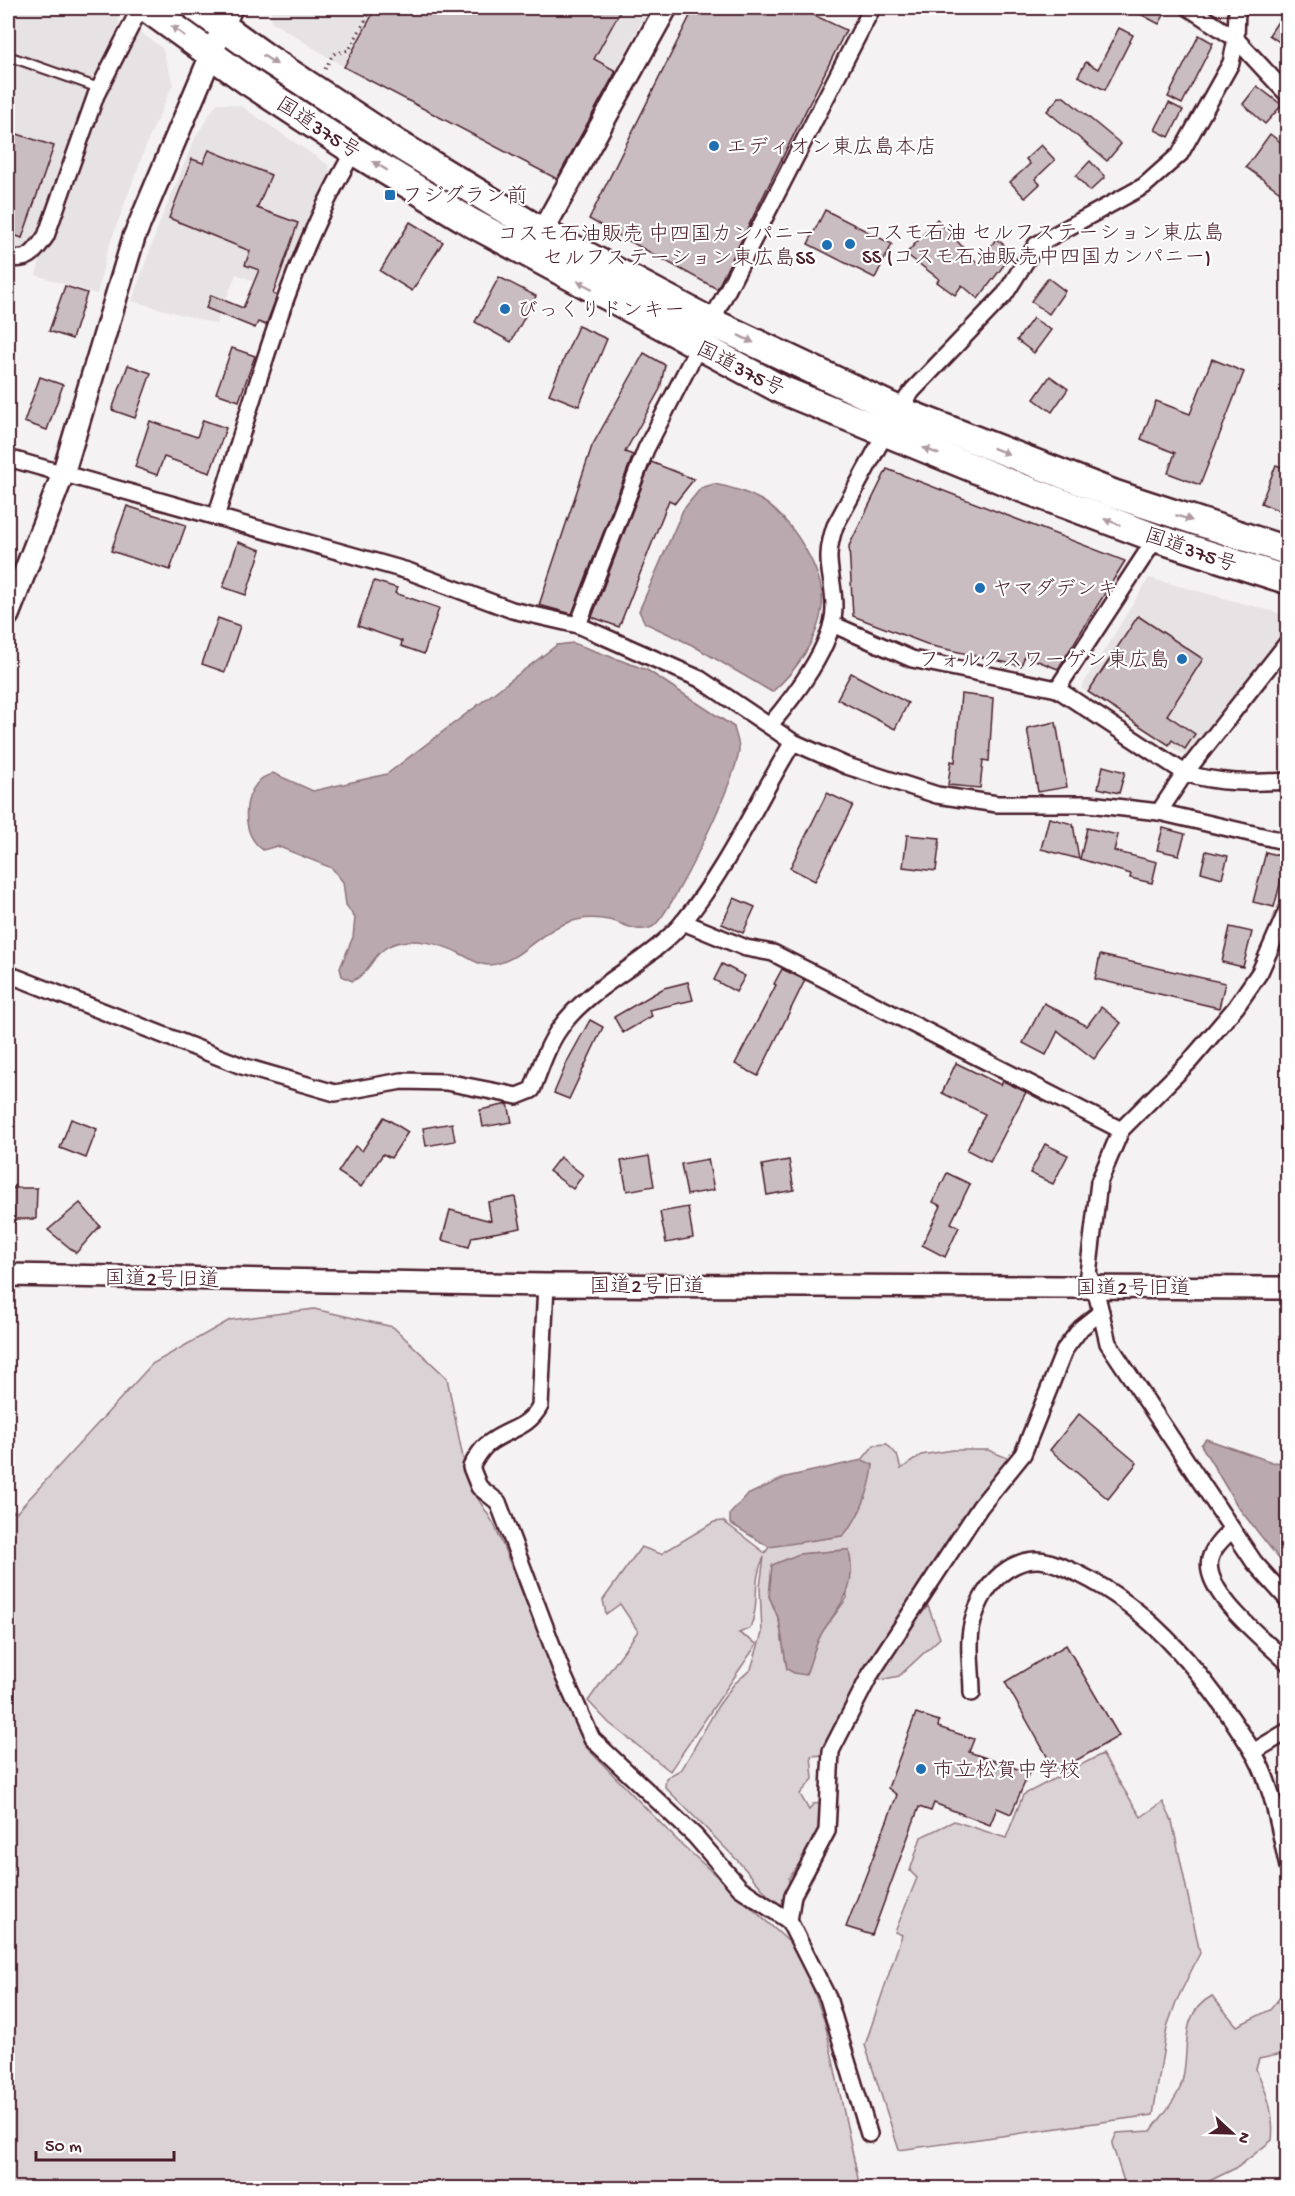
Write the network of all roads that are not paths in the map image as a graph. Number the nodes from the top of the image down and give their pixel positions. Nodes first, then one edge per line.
1 (140, 8) edge
2 (147, 8) edge
3 (197, 8) edge
4 (666, 8) edge
5 (872, 8) edge
6 (1189, 8) edge
7 (1237, 8) edge
8 (226, 17) edge
9 (1236, 39) junction
10 (210, 55) junction
11 (8, 56) edge
12 (99, 88) junction
13 (1287, 94) edge
14 (354, 151) junction
15 (542, 232) junction
16 (8, 258) edge
17 (711, 322) junction
18 (698, 346) junction
19 (892, 422) junction
20 (8, 458) edge
21 (63, 474) junction
22 (216, 517) junction
23 (1156, 538) junction
24 (1287, 551) edge
25 (1287, 580) edge
26 (8, 615) edge
27 (832, 624) junction
28 (578, 625) junction
29 (1287, 642) edge
30 (1057, 689) junction
31 (770, 725) junction
32 (793, 742) junction
33 (1185, 773) junction
34 (1287, 781) edge
35 (1159, 812) junction
36 (1287, 842) edge
37 (1287, 908) edge
38 (683, 922) junction
39 (8, 975) edge
40 (1121, 1130) junction
41 (8, 1275) edge
42 (546, 1285) junction
43 (1095, 1287) junction
44 (1287, 1288) edge
45 (1101, 1312) junction
46 (1232, 1530) junction
47 (1287, 1600) edge
48 (1287, 1663) edge
49 (972, 1693) dead end
50 (1287, 1731) edge
51 (1253, 1752) junction
52 (1287, 1867) edge
53 (789, 1921) junction
54 (869, 2134) dead end

1 - 12 street
10 -> 2 highway, 国道375号
3 - 8 highway, 国道375号
4 - 15 street
5 - 17 street
6 - 9 street
7 - 9 street
8 - 10 street
8 -> 15 highway, 国道375号
9 - 13 street
9 - 19 street
10 - 14 highway, 国道375号
10 - 21 street
11 - 12 lane
12 - 16 street
18 -> 14 highway, 国道375号
14 - 22 street
15 - 17 highway, 国道375号
17 - 18 street
17 -> 19 highway, 国道375号
18 - 19 highway, 国道375号
18 - 28 street
23 -> 19 highway, 国道375号
19 -> 24 highway, 国道375号
19 - 27 street
20 - 21 street
21 - 22 street
21 - 26 street
22 - 28 street
23 - 25 highway, 国道375号
23 - 30 street
27 - 30 street
27 - 31 street
28 - 31 street
29 - 33 street
30 - 33 street
31 - 32 street
32 - 35 street
32 - 38 street
33 - 34 street
33 - 35 street
35 - 36 street
37 - 40 street
38 - 39 street
38 - 40 street
40 - 43 street
41 - 42 street, 国道2号旧道
42 - 43 street, 国道2号旧道
42 - 53 street
43 - 44 street, 国道2号旧道
43 - 45 street
45 - 46 street
45 - 53 street
46 - 47 street
46 - 48 street
49 - 51 street
50 - 51 street
51 - 52 street
53 - 54 street

